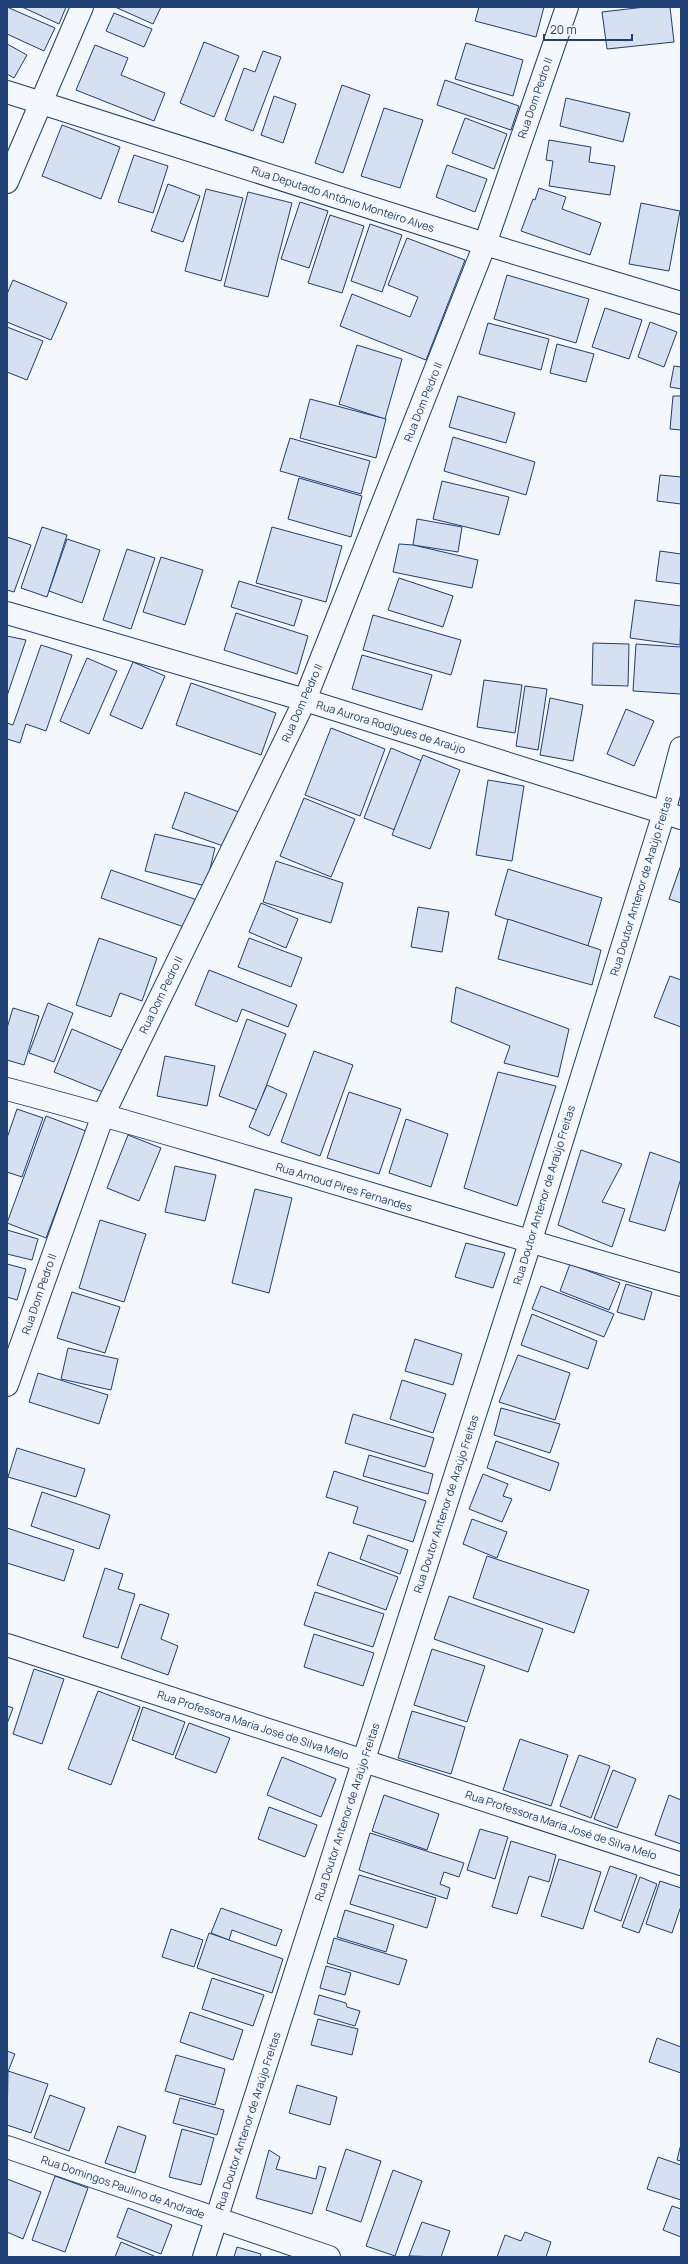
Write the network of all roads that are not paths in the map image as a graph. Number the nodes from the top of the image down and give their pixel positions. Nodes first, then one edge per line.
1 (82, 7) edge
2 (567, 7) edge
3 (7, 92) edge
4 (41, 102) junction
5 (7, 182) edge
6 (485, 244) junction
7 (681, 303) edge
8 (7, 613) edge
9 (305, 700) junction
10 (681, 748) edge
11 (673, 816) edge
12 (7, 1089) edge
13 (103, 1115) junction
14 (530, 1243) junction
15 (681, 1285) edge
16 (7, 1385) edge
17 (7, 1645) edge
18 (363, 1760) junction
19 (681, 1864) edge
20 (7, 2147) edge
21 (216, 2219) junction
22 (204, 2257) edge
23 (329, 2257) edge

1 - 4 street
2 - 6 street, Rua Dom Pedro II
3 - 4 street, Rua Deputado Antônio Monteiro Alves
4 - 5 street
4 - 6 street, Rua Deputado Antônio Monteiro Alves
6 - 7 street, Rua Deputado Antônio Monteiro Alves
6 - 9 street, Rua Dom Pedro II
8 - 9 street, Rua Aurora Rodigues de Araújo
9 - 11 street, Rua Aurora Rodigues de Araújo
9 - 13 street, Rua Dom Pedro II
10 - 11 street, Rua Doutor Antenor de Araújo Freitas
11 - 14 street, Rua Doutor Antenor de Araújo Freitas
12 - 13 street, Rua Arnoud Pires Fernandes
13 - 14 street, Rua Arnoud Pires Fernandes
13 - 16 street, Rua Dom Pedro II
14 - 15 street, Rua Arnoud Pires Fernandes
14 - 18 street, Rua Doutor Antenor de Araújo Freitas
17 - 18 street, Rua Professora Maria José de Silva Melo
18 - 19 street, Rua Professora Maria José de Silva Melo
18 - 21 street, Rua Doutor Antenor de Araújo Freitas
20 - 21 street, Rua Domingos Paulino de Andrade
21 - 22 street, Rua Doutor Antenor de Araújo Freitas
21 - 23 street, Rua Domingos Paulino de Andrade

